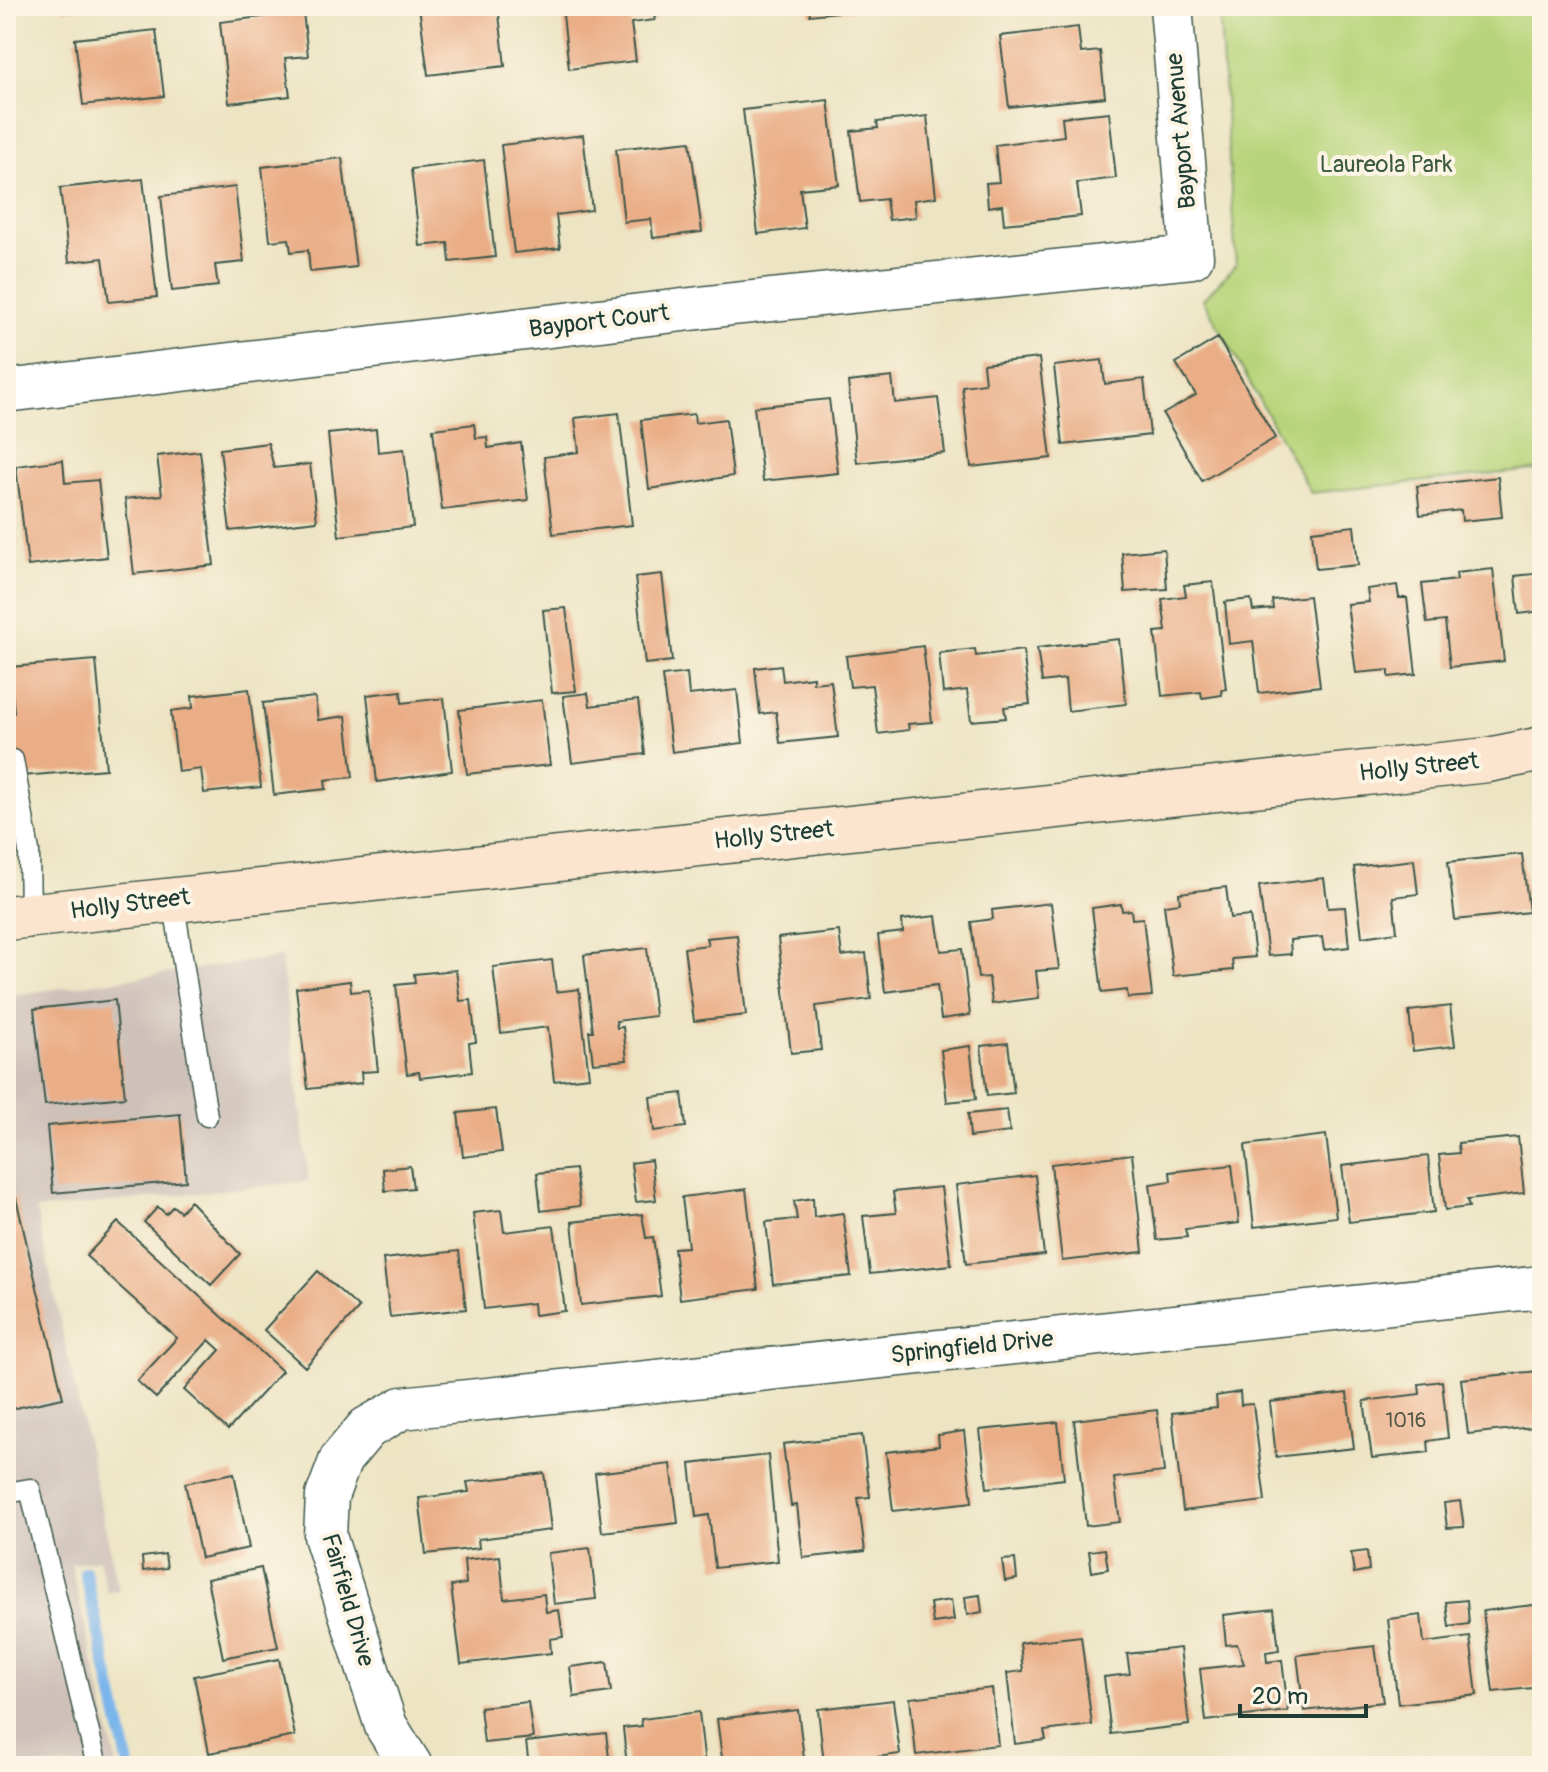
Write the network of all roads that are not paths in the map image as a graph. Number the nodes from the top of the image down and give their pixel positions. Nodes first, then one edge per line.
1 (1171, 6) edge
2 (1192, 257) joint
3 (6, 391) edge
4 (1542, 749) edge
5 (13, 760) dead end
6 (173, 898) junction
7 (18, 916) edge
8 (207, 1116) dead end
9 (1542, 1287) edge
10 (402, 1408) joint
11 (6, 1493) edge
12 (97, 1766) edge
13 (411, 1766) edge

1 - 2 street, Bayport Avenue
2 - 3 street, Bayport Court
4 - 6 main road, Holly Street
5 - 7 lane
6 - 7 main road, Holly Street
6 - 8 lane
9 - 10 street, Springfield Drive
10 - 13 street, Fairfield Drive
11 - 12 lane

